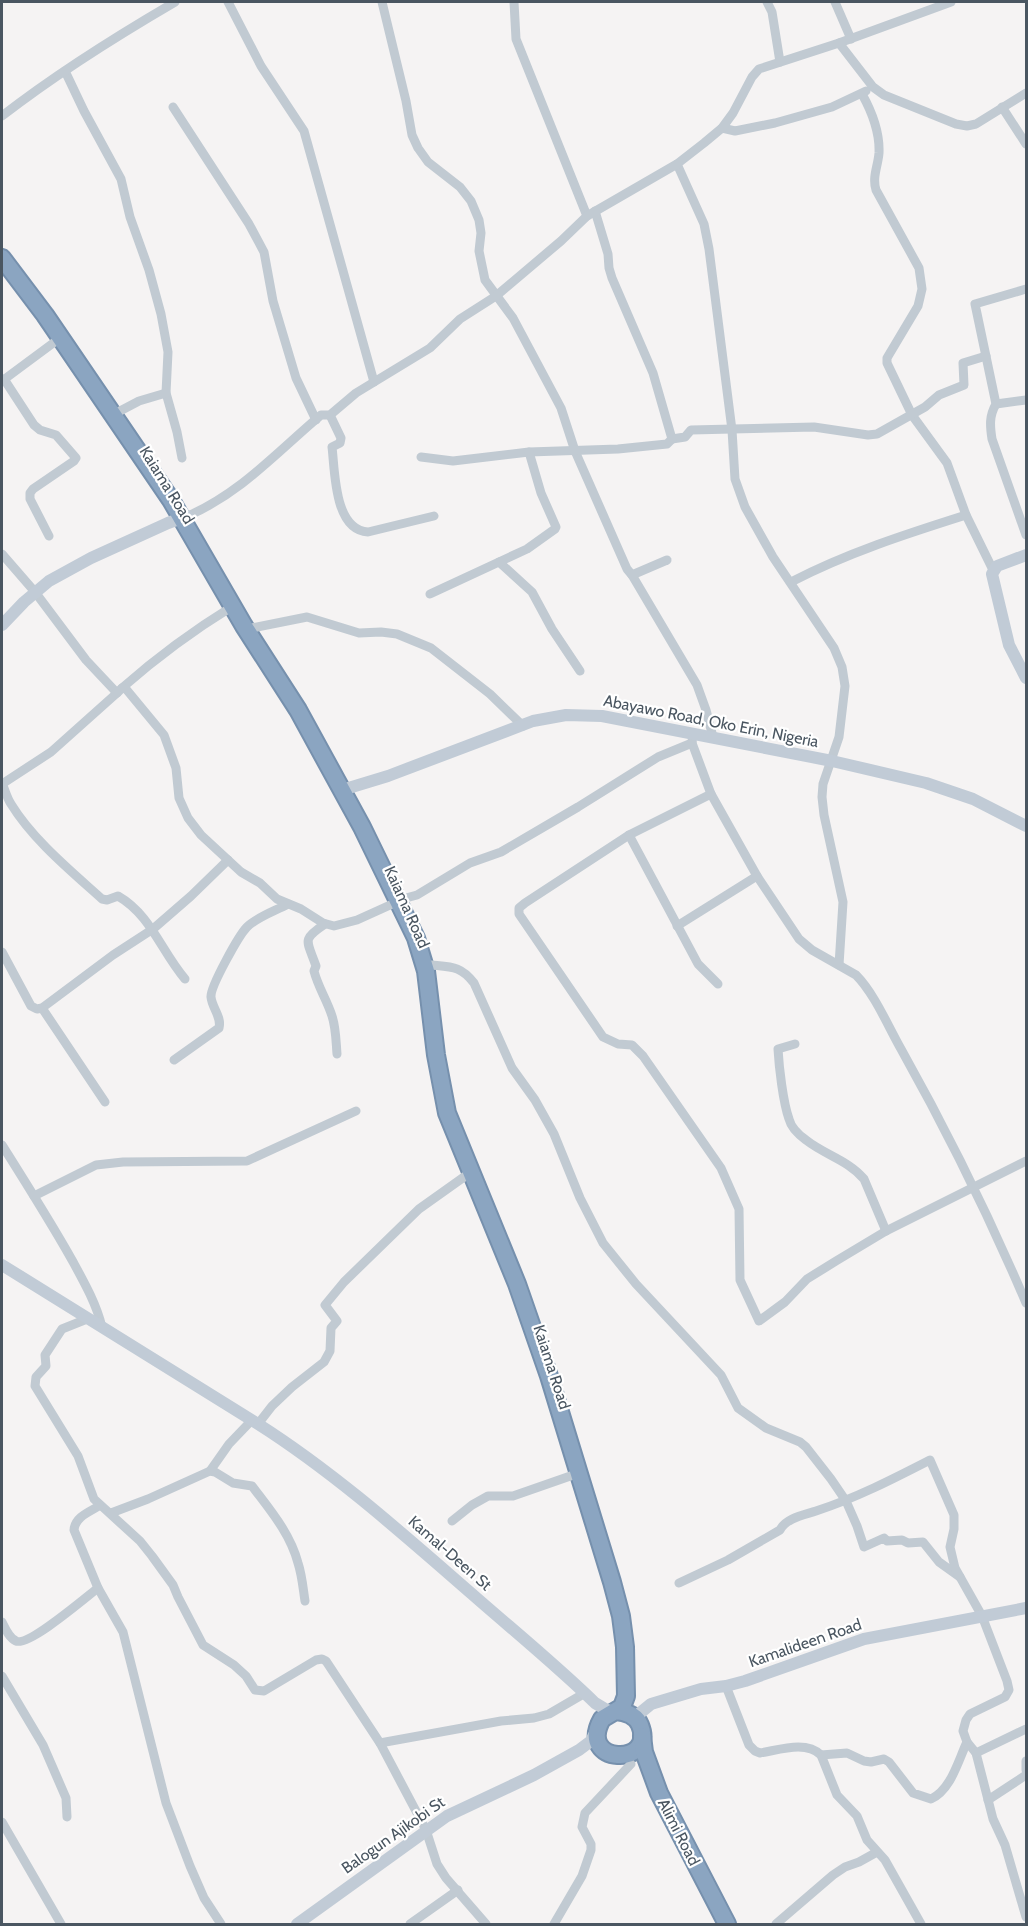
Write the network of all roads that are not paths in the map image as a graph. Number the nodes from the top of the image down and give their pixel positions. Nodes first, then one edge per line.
1 (175, 2) edge
2 (228, 2) edge
3 (382, 2) edge
4 (514, 2) edge
5 (767, 2) edge
6 (835, 2) edge
7 (951, 2) edge
8 (932, 5) edge
9 (851, 39) junction
10 (839, 43) junction
11 (780, 62) junction
12 (66, 71) junction
13 (873, 87) junction
14 (1026, 93) edge
15 (862, 94) junction
16 (173, 107) dead end
17 (1002, 107) junction
18 (2, 116) edge
19 (722, 128) junction
20 (1026, 144) edge
21 (677, 164) junction
22 (591, 214) junction
23 (2, 247) edge
24 (2, 258) edge
25 (1026, 289) edge
26 (496, 296) junction
27 (60, 338) junction
28 (986, 356) junction
29 (3, 380) edge
30 (374, 382) junction
31 (166, 393) junction
32 (1026, 400) edge
33 (996, 404) junction
34 (120, 411) junction
35 (330, 415) junction
36 (912, 415) junction
37 (316, 420) junction
38 (732, 430) junction
39 (672, 439) junction
40 (575, 451) junction
41 (530, 452) junction
42 (421, 456) dead end
43 (182, 458) dead end
44 (966, 515) junction
45 (434, 516) dead end
46 (185, 518) junction
47 (1026, 535) edge
48 (49, 536) dead end
49 (2, 554) edge
50 (1026, 555) edge
51 (667, 560) dead end
52 (499, 562) junction
53 (993, 570) junction
54 (632, 575) junction
55 (791, 582) junction
56 (35, 592) junction
57 (430, 594) dead end
58 (233, 606) junction
59 (2, 625) edge
60 (252, 627) junction
61 (580, 671) dead end
62 (1026, 678) edge
63 (119, 690) junction
64 (523, 726) junction
65 (713, 737) junction
66 (692, 738) junction
67 (832, 761) junction
68 (2, 783) edge
69 (348, 794) junction
70 (711, 794) junction
71 (1026, 826) edge
72 (629, 835) junction
73 (228, 860) junction
74 (757, 876) junction
75 (402, 900) junction
76 (288, 904) junction
77 (325, 924) junction
78 (677, 926) junction
79 (153, 929) junction
80 (2, 952) edge
81 (431, 965) junction
82 (838, 965) junction
83 (185, 979) dead end
84 (718, 984) dead end
85 (42, 1008) junction
86 (795, 1044) dead end
87 (337, 1054) dead end
88 (174, 1060) dead end
89 (105, 1102) dead end
90 (356, 1112) dead end
91 (2, 1145) edge
92 (1026, 1161) edge
93 (471, 1172) junction
94 (974, 1189) junction
95 (34, 1196) junction
96 (886, 1231) junction
97 (2, 1265) edge
98 (1026, 1303) edge
99 (87, 1319) junction
100 (102, 1328) junction
101 (255, 1422) junction
102 (210, 1471) junction
103 (579, 1473) junction
104 (846, 1501) junction
105 (99, 1506) junction
106 (111, 1513) junction
107 (452, 1521) dead end
108 (960, 1577) junction
109 (679, 1583) dead end
110 (98, 1588) junction
111 (304, 1601) dead end
112 (1026, 1608) edge
113 (982, 1616) junction
114 (2, 1622) edge
115 (10, 1637) junction
116 (2, 1644) edge
117 (2, 1676) edge
118 (726, 1686) junction
119 (585, 1693) junction
120 (607, 1719) junction
121 (638, 1725) junction
122 (1026, 1729) edge
123 (967, 1742) junction
124 (380, 1743) junction
125 (579, 1750) junction
126 (609, 1753) junction
127 (976, 1753) junction
128 (821, 1755) junction
129 (1026, 1761) edge
130 (631, 1764) junction
131 (1026, 1770) edge
132 (1026, 1775) edge
133 (988, 1800) junction
134 (67, 1817) dead end
135 (2, 1822) edge
136 (426, 1830) junction
137 (877, 1852) junction
138 (458, 1890) junction
139 (1026, 1917) edge
140 (216, 1923) edge
141 (61, 1924) edge
142 (297, 1924) edge
143 (410, 1924) edge
144 (486, 1924) edge
145 (554, 1924) edge
146 (720, 1924) edge
147 (727, 1924) edge
148 (776, 1924) edge
149 (921, 1924) edge

1 - 12 street
2 - 30 street
3 - 26 street
4 - 22 street
5 - 11 street
6 - 9 street
7 - 8 street
8 - 9 street
9 - 10 street
10 - 11 street
10 - 13 street
11 - 19 street
12 - 18 street
12 - 31 street
13 - 15 street
13 - 17 street
14 - 17 street
15 - 19 street
15 - 36 street
16 - 37 street
17 - 20 street
19 - 21 street
21 - 22 street
21 - 38 street
22 - 26 street
22 - 39 street
23 - 34 highway, Kaiama Road
24 - 27 highway, Kaiama Road
25 - 28 street
26 - 30 street
26 - 40 street
27 - 29 street
27 - 46 highway, Kaiama Road
28 - 33 street
28 - 36 street
29 - 48 street
30 - 35 street
31 - 34 street
31 - 43 street
32 - 33 street
33 - 47 street
34 - 46 highway, Kaiama Road
35 - 37 street
35 - 45 street
36 - 38 street
36 - 44 street
37 - 46 street
38 - 39 street
38 - 55 street
39 - 40 street
40 - 41 street
40 - 54 street
41 - 42 street
41 - 52 street
44 - 53 street
44 - 55 street
46 - 56 street
46 - 58 highway, Kaiama Road
46 - 60 highway, Kaiama Road
49 - 56 street
50 - 53 street
51 - 54 street
52 - 57 street
52 - 61 street
53 - 62 street
54 - 65 street
55 - 67 street
56 - 59 street
56 - 63 street
58 - 63 street
58 - 69 highway, Kaiama Road
60 - 64 street
60 - 69 highway, Kaiama Road
63 - 68 street
63 - 73 street
64 - 66 street, Abayawo Road, Oko Erin, Nigeria
64 - 69 street, Abayawo Road, Oko Erin, Nigeria
65 - 66 street, Abayawo Road, Oko Erin, Nigeria
65 - 67 street, Abayawo Road, Oko Erin, Nigeria
66 - 70 street
66 - 75 street
67 - 71 street, Abayawo Road, Oko Erin, Nigeria
67 - 82 street
68 - 79 street
69 - 75 highway, Kaiama Road
70 - 72 street
70 - 74 street
72 - 78 street
72 - 96 street
73 - 76 street
73 - 79 street
74 - 78 street
74 - 82 street
75 - 77 street
75 - 81 highway, Kaiama Road
75 - 93 highway, Kaiama Road
76 - 77 street
76 - 88 street
77 - 87 street
78 - 84 street
79 - 83 street
79 - 85 street
80 - 85 street
81 - 104 street
81 - 121 highway, Kaiama Road
82 - 94 street
85 - 89 street
86 - 96 street
90 - 95 street
91 - 95 street
92 - 94 street
93 - 101 street
93 - 103 highway, Kaiama Road
94 - 96 street
94 - 98 street
95 - 100 street
97 - 99 street, Kamal-Deen St
99 - 100 street, Kamal-Deen St
99 - 105 street
100 - 101 street, Kamal-Deen St
101 - 102 street
101 - 119 street, Kamal-Deen St
102 - 106 street
102 - 111 street
103 - 107 street
103 - 120 highway, Kaiama Road
104 - 108 street
104 - 108 street
104 - 109 street
105 - 106 street
105 - 110 street
106 - 124 street
108 - 113 street
110 - 115 street
110 - 140 street
112 - 113 street, Kamalideen Road
113 - 118 street, Kamalideen Road
113 - 123 street
114 - 115 street
115 - 116 street
117 - 134 street
118 - 121 street, Kamalideen Road
118 - 128 street
119 - 120 street, Kamal-Deen St
119 - 124 street
120 - 121 highway
120 - 125 street
120 - 126 highway
121 - 126 highway
121 - 147 highway, Alimi Road
122 - 127 street
123 - 127 street
123 - 128 street
124 - 136 street
125 - 126 street
125 - 136 street, Balogun Ajikobi St
126 - 130 highway
127 - 133 street
128 - 137 street
129 - 131 street
130 - 145 street
130 - 146 highway
132 - 133 street
133 - 139 street
135 - 141 street
136 - 138 street
136 - 142 street, Balogun Ajikobi St
137 - 148 street
137 - 149 street
138 - 143 street
138 - 144 street

